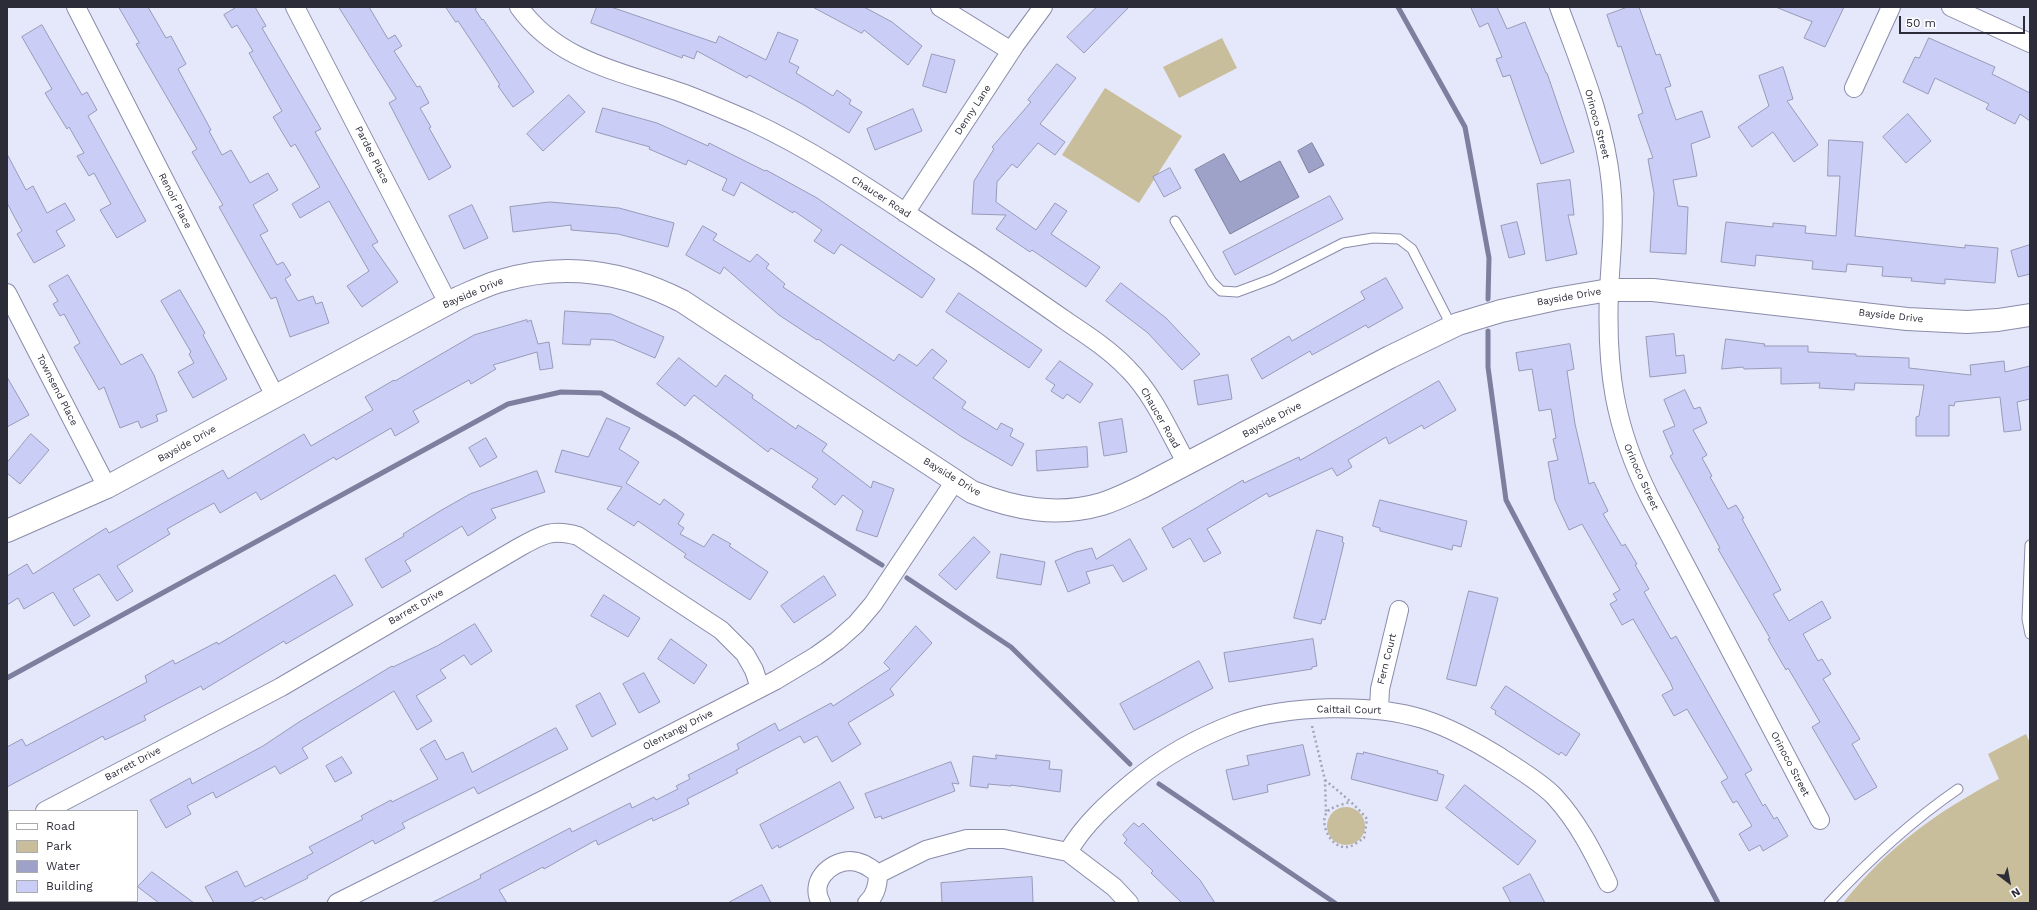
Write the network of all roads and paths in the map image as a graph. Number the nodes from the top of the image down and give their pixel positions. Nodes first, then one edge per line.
1 (76, 7) edge
2 (296, 7) edge
3 (519, 7) edge
4 (940, 7) edge
5 (1043, 7) edge
6 (1559, 7) edge
7 (1891, 7) edge
8 (1950, 7) edge
9 (2030, 43) edge
10 (1011, 51) junction
11 (1854, 88) dead end
12 (905, 213) junction
13 (1175, 221) dead end
14 (1609, 290) junction
15 (7, 293) edge
16 (448, 303) junction
17 (2030, 315) edge
18 (1452, 328) junction
19 (275, 396) junction
20 (1187, 464) junction
21 (955, 481) junction
22 (107, 487) junction
23 (7, 530) edge
24 (2030, 545) edge
25 (1399, 610) dead end
26 (2029, 621) edge
27 (2030, 634) edge
28 (760, 688) junction
29 (1379, 709) junction
30 (1308, 710) junction
31 (1325, 780) junction
32 (1958, 789) dead end
33 (1350, 802) junction
34 (52, 809) edge
35 (1326, 815) junction
36 (1820, 820) dead end
37 (1068, 852) junction
38 (878, 874) junction
39 (1608, 883) dead end
40 (337, 903) edge
41 (821, 903) edge
42 (867, 903) edge
43 (1129, 903) edge
44 (1829, 903) edge

1 - 19 street, Renoir Place
2 - 16 street, Pardee Place
3 - 12 street, Chaucer Road
4 - 10 street
5 - 10 street, Denny Lane
6 - 14 street, Orinoco Street
7 - 11 street
8 - 9 street
10 - 12 street, Denny Lane
12 - 20 street, Chaucer Road
13 - 18 lane
14 - 17 street, Bayside Drive
14 - 18 street, Bayside Drive
14 - 36 street, Orinoco Street
15 - 22 street, Townsend Place
16 - 19 street, Bayside Drive
16 - 21 street, Bayside Drive
18 - 20 street, Bayside Drive
19 - 22 street, Bayside Drive
20 - 21 street, Bayside Drive
21 - 28 street, Olentangy Drive
22 - 23 street, Bayside Drive
24 - 26 lane
25 - 29 street, Fern Court
26 - 27 lane
28 - 34 street, Barrett Drive
28 - 40 street, Olentangy Drive
29 - 30 street, Caittail Court
29 - 39 street, Caittail Court
30 - 31 path
30 - 37 street, Caittail Court
31 - 33 path
31 - 35 path
32 - 44 lane
33 - 35 path
33 - 35 path
37 - 38 street
37 - 43 street
38 - 41 street
38 - 42 street

